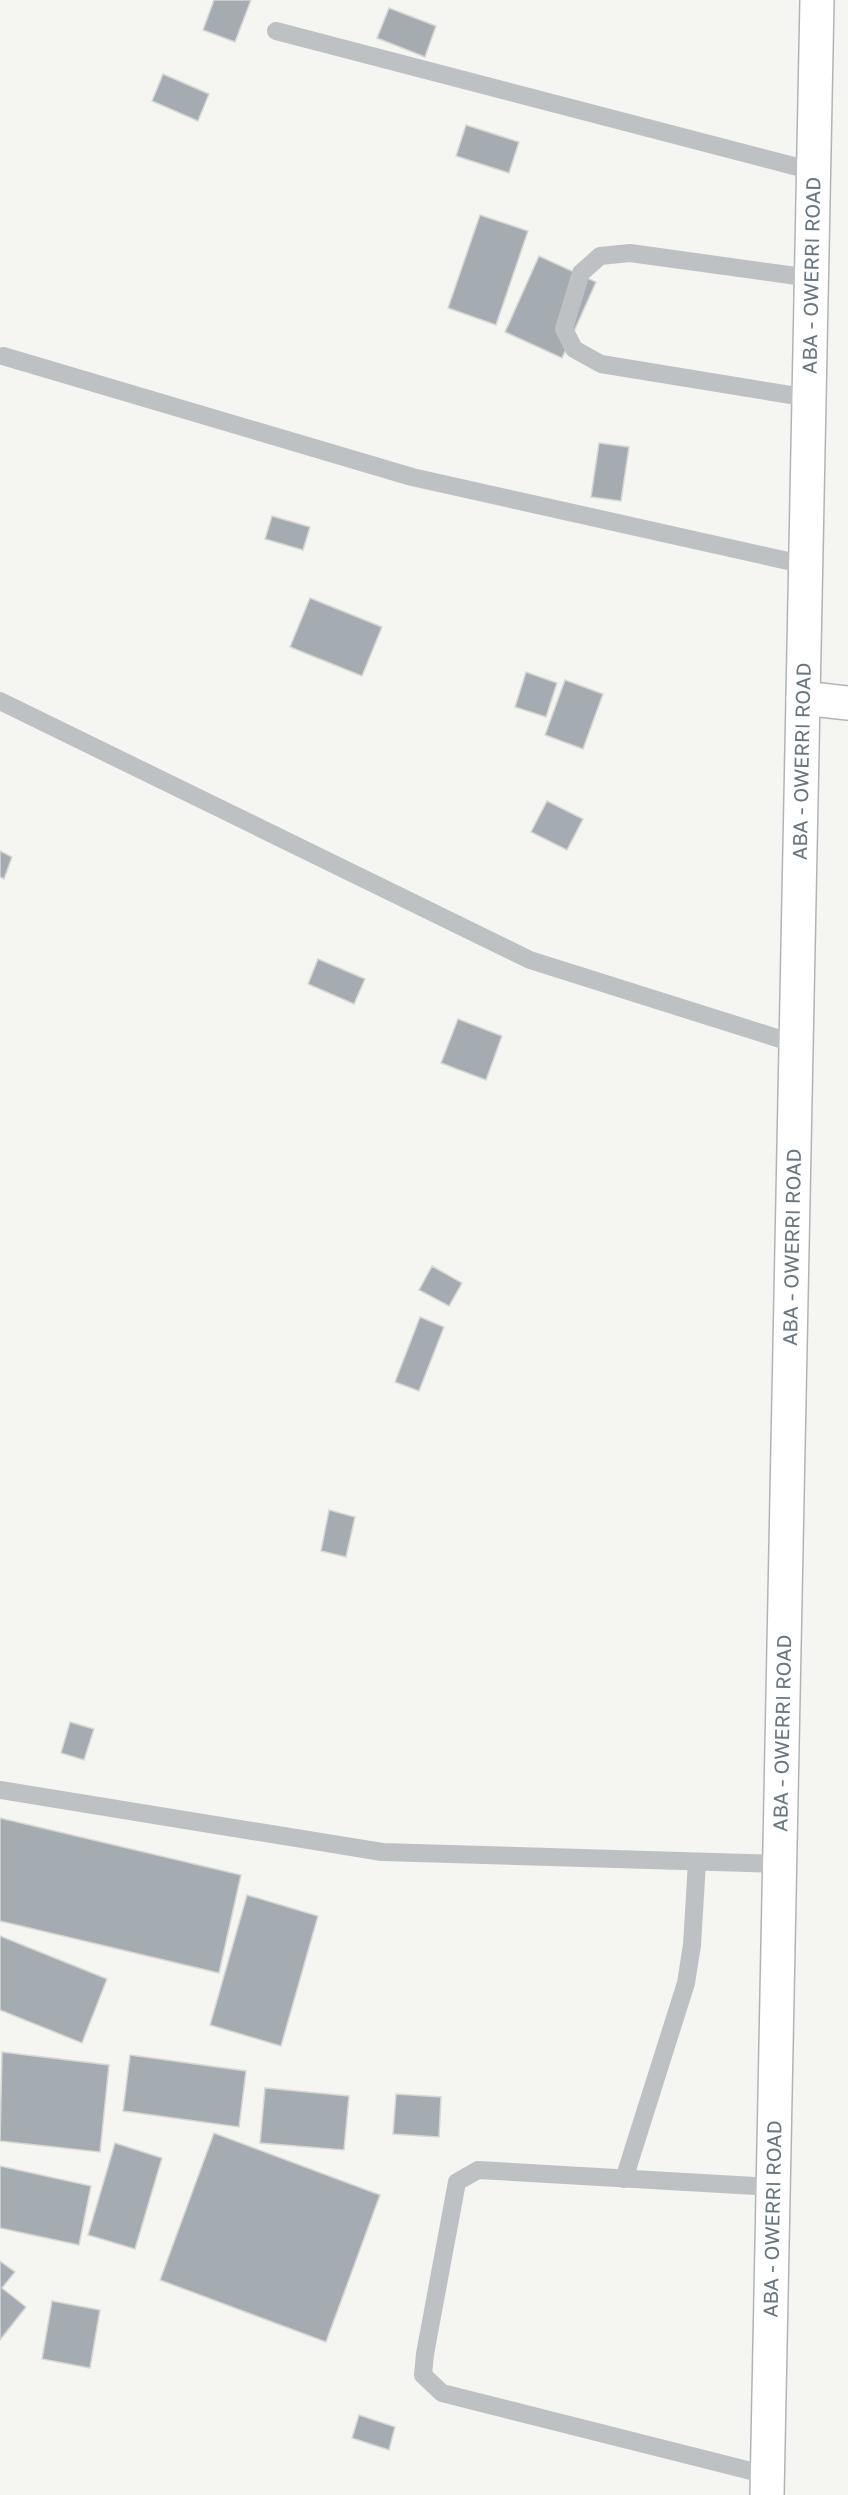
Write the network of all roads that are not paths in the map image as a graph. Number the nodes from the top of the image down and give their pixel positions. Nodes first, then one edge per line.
1 (817, 0) edge
2 (276, 31) dead end
3 (813, 171) junction
4 (811, 278) junction
5 (3, 356) dead end
6 (809, 398) junction
7 (806, 565) junction
8 (804, 699) junction
9 (0, 701) edge
10 (848, 703) edge
11 (796, 1044) junction
12 (0, 1790) edge
13 (698, 1862) junction
14 (780, 1864) junction
15 (624, 2179) junction
16 (772, 2187) junction
17 (767, 2485) edge

1 - 3 highway, ABA - OWERRI ROAD
2 - 3 lane
3 - 4 highway, ABA - OWERRI ROAD
4 - 6 highway, ABA - OWERRI ROAD
4 - 6 lane
5 - 7 lane
6 - 7 highway, ABA - OWERRI ROAD
7 - 8 highway, ABA - OWERRI ROAD
8 - 10 highway
8 - 11 highway, ABA - OWERRI ROAD
9 - 11 lane
11 - 14 highway, ABA - OWERRI ROAD
12 - 13 lane
13 - 14 lane
13 - 15 lane
14 - 16 highway, ABA - OWERRI ROAD
15 - 16 lane
15 - 17 lane
16 - 17 highway, ABA - OWERRI ROAD

